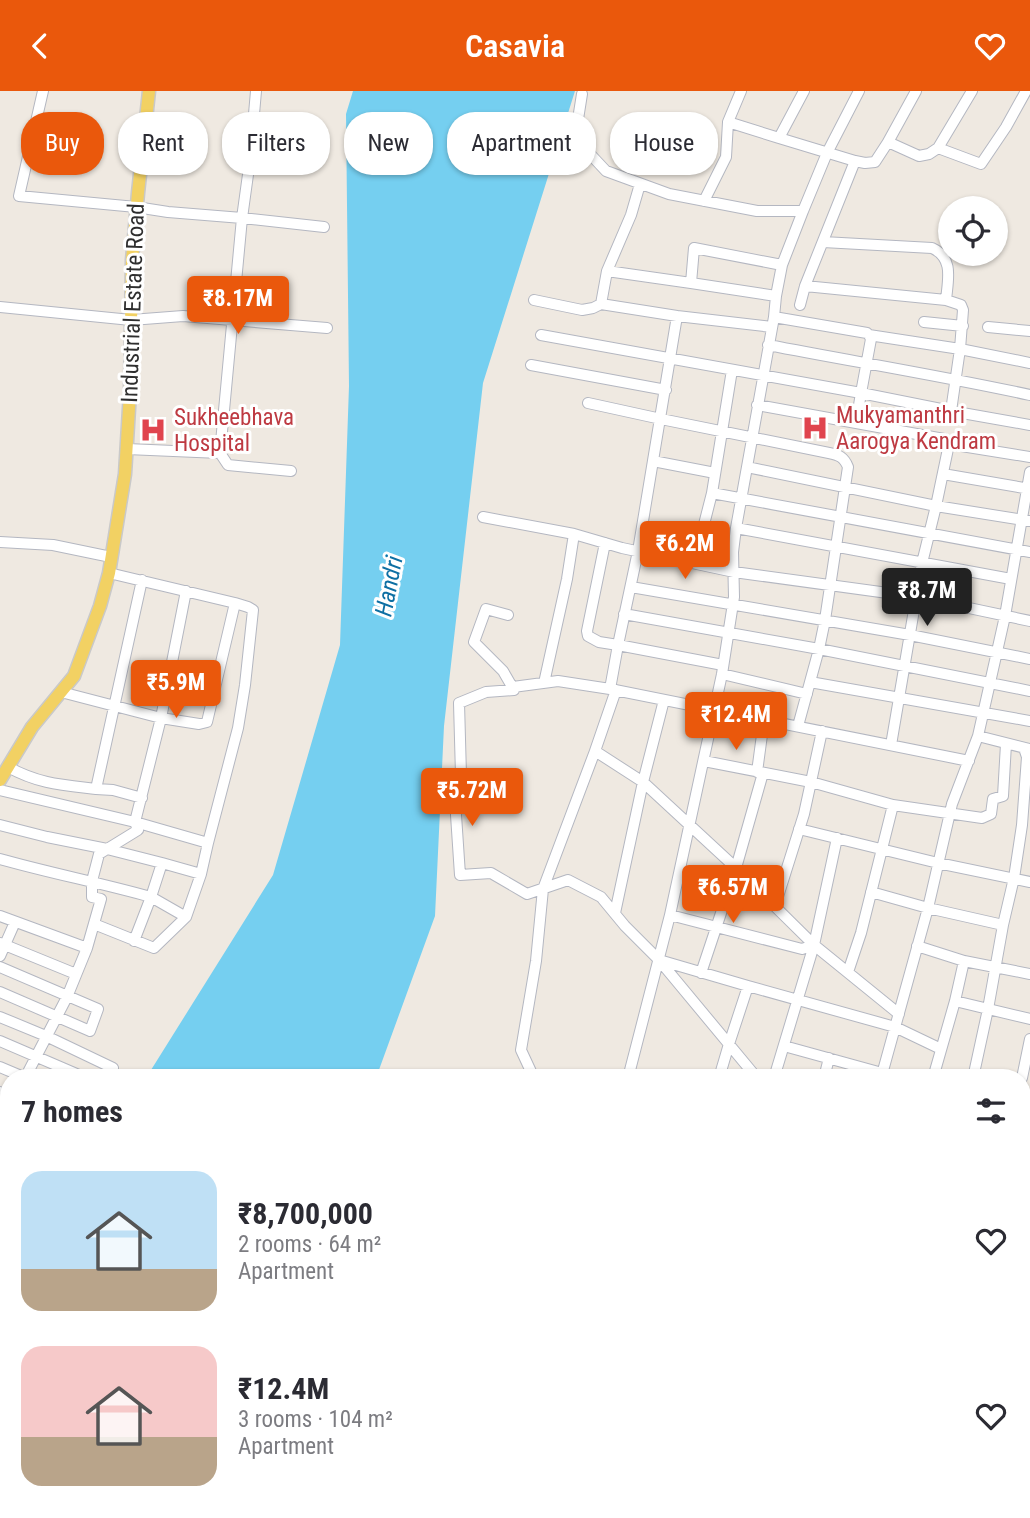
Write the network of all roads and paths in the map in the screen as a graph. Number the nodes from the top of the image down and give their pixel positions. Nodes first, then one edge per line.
1 (43, 91) edge
2 (149, 91) edge
3 (256, 91) edge
4 (741, 91) edge
5 (804, 91) edge
6 (859, 91) edge
7 (916, 91) edge
8 (972, 91) edge
9 (1026, 91) edge
10 (582, 94) dead end
11 (728, 122) junction
12 (779, 138) junction
13 (888, 142) junction
14 (938, 148) junction
15 (827, 153) junction
16 (855, 160) junction
17 (640, 184) junction
18 (705, 201) junction
19 (136, 207) junction
20 (803, 211) junction
21 (242, 218) junction
22 (324, 227) dead end
23 (823, 242) junction
24 (782, 265) junction
25 (607, 271) junction
26 (691, 283) junction
27 (806, 286) junction
28 (776, 296) junction
29 (534, 300) dead end
30 (946, 300) junction
31 (601, 304) junction
32 (800, 305) dead end
33 (0, 307) edge
34 (677, 316) junction
35 (131, 320) junction
36 (233, 320) junction
37 (773, 322) junction
38 (924, 322) dead end
39 (963, 326) junction
40 (988, 327) dead end
41 (327, 328) dead end
42 (1030, 331) edge
43 (541, 335) dead end
44 (869, 335) junction
45 (768, 345) junction
46 (960, 349) junction
47 (670, 359) junction
48 (1030, 363) edge
49 (867, 364) junction
50 (531, 365) dead end
51 (732, 370) junction
52 (763, 376) junction
53 (957, 379) junction
54 (666, 390) junction
55 (862, 393) junction
56 (1030, 395) edge
57 (588, 403) dead end
58 (757, 405) junction
59 (951, 411) junction
60 (661, 419) junction
61 (856, 423) junction
62 (1030, 425) edge
63 (722, 431) junction
64 (752, 437) junction
65 (949, 444) junction
66 (127, 449) junction
67 (220, 453) junction
68 (1030, 457) edge
69 (653, 461) junction
70 (747, 467) junction
71 (291, 471) dead end
72 (1030, 472) edge
73 (715, 473) junction
74 (943, 474) junction
75 (845, 488) junction
76 (1029, 489) edge
77 (712, 493) junction
78 (742, 499) junction
79 (936, 506) junction
80 (483, 517) dead end
81 (841, 517) junction
82 (1026, 520) edge
83 (736, 528) junction
84 (929, 533) junction
85 (574, 534) junction
86 (0, 542) edge
87 (605, 543) junction
88 (699, 544) dead end
89 (835, 547) junction
90 (1016, 549) junction
91 (638, 551) junction
92 (1030, 552) edge
93 (111, 557) junction
94 (922, 563) junction
95 (734, 572) junction
96 (109, 573) junction
97 (1011, 579) junction
98 (142, 580) junction
99 (829, 585) junction
100 (631, 587) junction
101 (186, 591) junction
102 (917, 597) junction
103 (235, 603) junction
104 (733, 605) junction
105 (624, 614) junction
106 (508, 615) dead end
107 (1005, 615) junction
108 (825, 620) junction
109 (1030, 621) edge
110 (729, 633) junction
111 (910, 635) junction
112 (618, 645) junction
113 (819, 649) junction
114 (997, 652) junction
115 (1030, 659) edge
116 (905, 666) junction
117 (723, 669) junction
118 (810, 682) junction
119 (544, 683) junction
120 (990, 683) junction
121 (513, 687) junction
122 (613, 690) junction
123 (1030, 691) edge
124 (61, 692) junction
125 (807, 694) junction
126 (899, 699) junction
127 (664, 700) junction
128 (115, 707) junction
129 (714, 711) junction
130 (984, 713) junction
131 (161, 718) junction
132 (764, 720) junction
133 (1030, 721) edge
134 (798, 726) junction
135 (822, 731) junction
136 (978, 736) junction
137 (1006, 744) junction
138 (891, 745) junction
139 (1027, 749) edge
140 (595, 751) junction
141 (704, 761) junction
142 (969, 761) junction
143 (8, 767) junction
144 (760, 773) junction
145 (0, 780) edge
146 (643, 782) junction
147 (811, 782) junction
148 (96, 789) junction
149 (0, 790) edge
150 (142, 798) junction
151 (893, 805) junction
152 (950, 813) junction
153 (135, 822) junction
154 (0, 825) edge
155 (688, 826) junction
156 (799, 829) junction
157 (837, 838) junction
158 (208, 843) junction
159 (107, 849) junction
160 (881, 849) junction
161 (0, 859) edge
162 (162, 863) junction
163 (938, 863) junction
164 (736, 868) junction
165 (201, 874) junction
166 (1014, 879) junction
167 (92, 881) junction
168 (1030, 882) edge
169 (543, 889) junction
170 (871, 892) junction
171 (151, 897) junction
172 (775, 906) junction
173 (928, 908) junction
174 (615, 913) junction
175 (670, 915) junction
176 (0, 916) edge
177 (186, 917) junction
178 (15, 922) junction
179 (94, 924) junction
180 (1003, 925) junction
181 (716, 927) junction
182 (134, 941) junction
183 (2, 944) edge
184 (814, 945) junction
185 (917, 946) junction
186 (87, 948) junction
187 (0, 956) edge
188 (659, 960) junction
189 (964, 961) junction
190 (0, 967) edge
191 (995, 968) junction
192 (848, 972) junction
193 (701, 973) junction
194 (76, 974) junction
195 (1030, 974) edge
196 (748, 986) junction
197 (0, 992) edge
198 (66, 996) junction
199 (797, 999) junction
200 (955, 1001) junction
201 (988, 1009) junction
202 (899, 1014) junction
203 (57, 1016) junction
204 (0, 1017) edge
205 (1030, 1019) edge
206 (895, 1027) junction
207 (46, 1036) junction
208 (1030, 1039) edge
209 (0, 1041) edge
210 (729, 1044) junction
211 (784, 1045) junction
212 (941, 1049) junction
213 (35, 1055) junction
214 (829, 1058) junction
215 (113, 1068) dead end
216 (29, 1069) edge
217 (66, 1069) edge
218 (530, 1069) edge
219 (630, 1069) edge
220 (722, 1069) edge
221 (750, 1069) edge
222 (777, 1069) edge
223 (826, 1069) edge
224 (863, 1069) edge
225 (883, 1069) edge
226 (935, 1069) edge
227 (975, 1069) edge
228 (1024, 1069) edge

1 - 19 street
2 - 19 main road, Industrial Estate Road
3 - 21 street
4 - 11 street
5 - 12 street
6 - 15 street
7 - 13 street
8 - 14 street
9 - 14 street
10 - 17 street
11 - 12 street
11 - 18 street
12 - 15 street
13 - 14 street
13 - 16 street
15 - 16 street
15 - 20 street
16 - 23 street
17 - 18 street
17 - 25 street
18 - 20 street
19 - 21 street
19 - 35 main road, Industrial Estate Road
20 - 24 street
21 - 22 street
21 - 36 street
23 - 27 street
23 - 30 street
24 - 26 street
24 - 28 street
25 - 26 street
25 - 31 street
26 - 28 street
27 - 30 street
27 - 32 street
28 - 37 street
29 - 31 street
30 - 39 street
31 - 34 street
33 - 35 street
34 - 37 street
34 - 47 street
35 - 36 street
35 - 66 main road, Industrial Estate Road
36 - 41 street
36 - 67 street
37 - 44 street
37 - 45 street
38 - 39 street
39 - 46 street
40 - 42 street
43 - 47 street
44 - 46 street
44 - 49 street
45 - 49 street
45 - 52 street
46 - 48 street
46 - 53 street
47 - 51 street
47 - 54 street
49 - 53 street
49 - 55 street
50 - 54 street
51 - 52 street
51 - 63 street
52 - 55 street
52 - 58 street
53 - 56 street
53 - 59 street
54 - 60 street
55 - 59 street
55 - 61 street
57 - 60 street
58 - 61 street
58 - 64 street
59 - 62 street
60 - 63 street
60 - 69 street
61 - 65 street
63 - 64 street
63 - 73 street
64 - 70 street
64 - 75 street
65 - 68 street
65 - 74 street
66 - 67 street
66 - 93 main road, Industrial Estate Road
67 - 71 street
69 - 73 street
69 - 91 street
70 - 75 street
70 - 78 street
72 - 76 street
73 - 77 street
74 - 76 street
74 - 79 street
75 - 79 street
75 - 81 street
76 - 82 street
77 - 78 street
77 - 88 street
78 - 81 street
78 - 83 street
79 - 82 street
79 - 84 street
80 - 85 street
81 - 84 street
81 - 89 street
82 - 90 street
83 - 89 street
83 - 95 street
84 - 90 street
84 - 94 street
85 - 87 street
85 - 119 street
86 - 93 street
87 - 91 street
87 - 112 street
89 - 94 street
89 - 99 street
90 - 92 street
90 - 97 street
91 - 95 street
91 - 100 street
93 - 96 main road, Industrial Estate Road
94 - 97 street
94 - 102 street
95 - 99 street
95 - 104 street
96 - 98 street
96 - 124 main road, Industrial Estate Road
97 - 107 street
98 - 101 street
98 - 128 street
99 - 102 street
99 - 108 street
100 - 104 street
100 - 105 street
101 - 103 street
101 - 131 street
102 - 107 street
102 - 111 street
103 - 131 street
103 - 158 street
104 - 108 street
104 - 110 street
105 - 110 street
105 - 112 street
106 - 121 street
107 - 109 street
107 - 114 street
108 - 111 street
108 - 113 street
110 - 113 street
110 - 117 street
111 - 114 street
111 - 116 street
112 - 117 street
112 - 122 street
113 - 116 street
113 - 118 street
114 - 115 street
114 - 120 street
116 - 120 street
116 - 126 street
117 - 125 street
117 - 129 street
118 - 125 street
118 - 126 street
119 - 121 street
119 - 122 street
120 - 123 street
120 - 130 street
121 - 169 street
122 - 127 street
122 - 140 street
124 - 128 street
124 - 143 main road, Industrial Estate Road
125 - 134 street
126 - 130 street
126 - 138 street
127 - 129 street
127 - 146 street
128 - 131 street
128 - 148 street
129 - 132 street
129 - 141 street
130 - 133 street
130 - 136 street
131 - 150 street
132 - 134 street
132 - 144 street
134 - 135 street
135 - 138 street
135 - 147 street
136 - 137 street
136 - 142 street
137 - 139 street
137 - 152 street
138 - 142 street
139 - 166 street
140 - 146 street
140 - 169 street
141 - 144 street
141 - 155 street
142 - 152 street
143 - 145 main road, Industrial Estate Road
143 - 148 street
144 - 147 street
144 - 164 street
146 - 155 street
146 - 174 street
147 - 151 street
147 - 156 street
148 - 150 street
149 - 153 street
150 - 153 street
151 - 152 street
151 - 160 street
152 - 163 street
153 - 158 street
153 - 159 street
154 - 159 street
155 - 164 street
155 - 175 street
156 - 157 street
156 - 172 street
157 - 160 street
157 - 184 street
158 - 165 street
159 - 162 street
159 - 167 street
160 - 163 street
160 - 170 street
161 - 167 street
162 - 165 street
162 - 171 street
163 - 166 street
163 - 173 street
164 - 172 street
164 - 181 street
165 - 177 street
166 - 168 street
166 - 180 street
167 - 171 street
167 - 179 street
169 - 174 street
169 - 218 street
170 - 173 street
170 - 192 street
171 - 177 street
171 - 182 street
172 - 184 street
173 - 180 street
173 - 185 street
174 - 188 street
175 - 181 street
175 - 188 street
176 - 178 street
177 - 182 street
178 - 183 street
178 - 186 street
179 - 182 street
179 - 186 street
180 - 191 street
181 - 184 street
181 - 193 street
183 - 187 street
183 - 194 street
184 - 192 street
184 - 199 street
185 - 189 street
185 - 202 street
186 - 194 street
188 - 193 street
188 - 210 street
188 - 219 street
189 - 191 street
189 - 200 street
190 - 198 street
191 - 195 street
191 - 201 street
192 - 202 street
193 - 196 street
194 - 198 street
196 - 199 street
196 - 210 street
197 - 203 street
198 - 203 street
198 - 203 street
199 - 206 street
199 - 211 street
200 - 201 street
200 - 212 street
201 - 205 street
201 - 227 street
202 - 206 street
203 - 207 street
204 - 207 street
206 - 212 street
206 - 225 street
207 - 213 street
207 - 215 street
208 - 228 street
209 - 213 street
210 - 220 street
210 - 221 street
211 - 214 street
211 - 222 street
212 - 226 street
213 - 216 street
213 - 217 street
214 - 223 street
214 - 224 street

